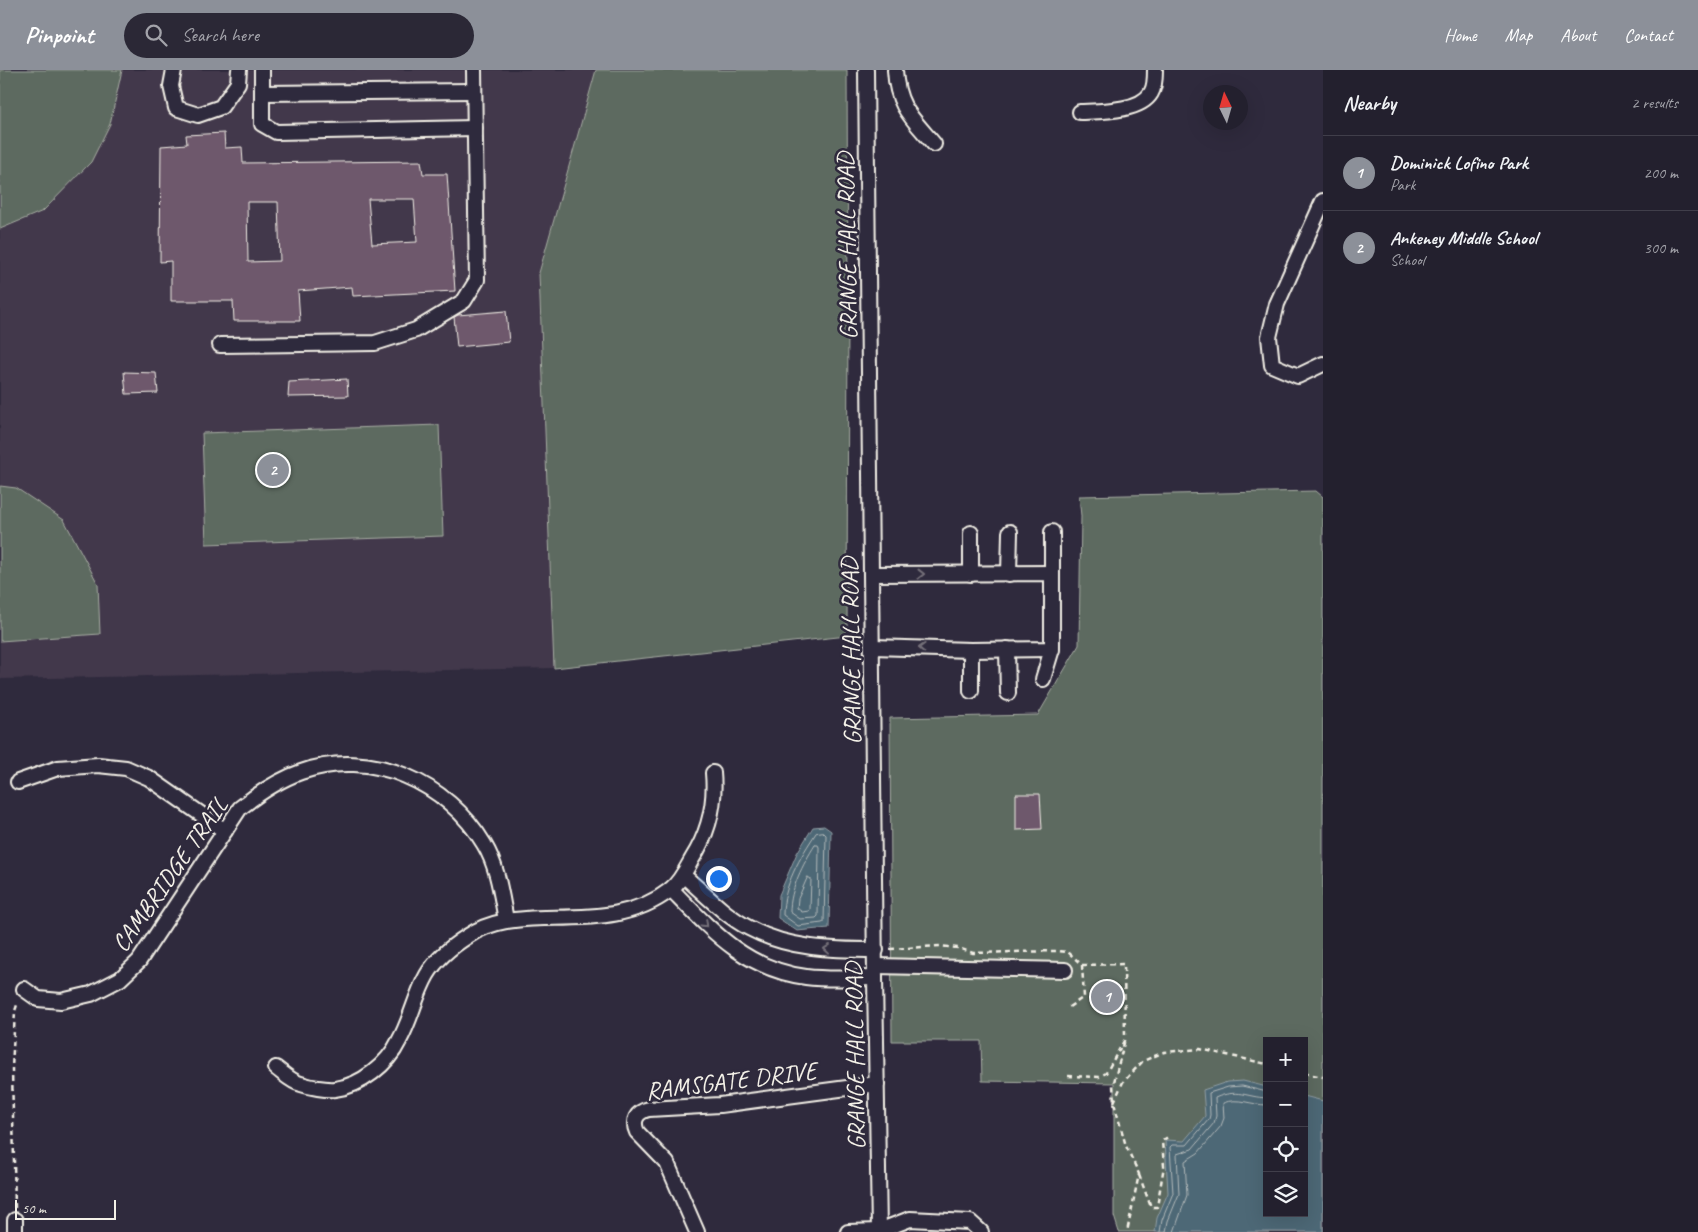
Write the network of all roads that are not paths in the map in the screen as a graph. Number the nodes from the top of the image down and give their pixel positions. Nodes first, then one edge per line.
1 (174, 70) edge
2 (239, 70) edge
3 (262, 70) edge
4 (474, 70) edge
5 (866, 70) edge
6 (895, 70) edge
7 (1156, 70) edge
8 (474, 90) junction
9 (262, 93) junction
10 (1080, 112) dead end
11 (475, 128) junction
12 (934, 144) dead end
13 (1322, 207) edge
14 (220, 345) dead end
15 (1323, 364) edge
16 (1010, 532) dead end
17 (1052, 532) dead end
18 (971, 533) dead end
19 (1052, 573) junction
20 (872, 574) junction
21 (971, 574) junction
22 (1009, 574) junction
23 (873, 647) junction
24 (1008, 649) junction
25 (1052, 649) junction
26 (971, 650) junction
27 (1043, 679) dead end
28 (971, 691) dead end
29 (1008, 693) dead end
30 (713, 773) dead end
31 (18, 782) dead end
32 (225, 831) junction
33 (683, 875) junction
34 (671, 890) junction
35 (506, 920) junction
36 (876, 950) junction
37 (1065, 970) dead end
38 (875, 972) junction
39 (24, 989) road end
40 (276, 1068) dead end
41 (877, 1084) junction
42 (696, 1232) edge
43 (848, 1232) edge
44 (880, 1232) edge
45 (981, 1232) edge

1 - 2 street
3 - 9 street
4 - 8 street
5 - 20 street, GRANGE HALL ROAD
6 - 12 street
7 - 10 street
8 - 9 street
8 - 11 street
9 - 11 street
11 - 14 street
13 - 15 street
16 - 22 street
17 - 19 street
18 - 21 street
19 - 22 street
19 - 25 street
20 -> 21 street
20 - 23 street, GRANGE HALL ROAD
21 - 22 street
26 -> 23 street
23 - 36 street, GRANGE HALL ROAD
24 - 25 street
24 - 26 street
24 - 29 street
25 - 27 street
26 - 28 street
30 - 33 street
31 - 32 street
32 - 35 street, CAMBRIDGE TRAIL
32 - 39 street, CAMBRIDGE TRAIL
33 - 34 street
36 -> 33 street
34 - 35 street
34 -> 38 street
35 - 40 street
36 - 38 street, GRANGE HALL ROAD
37 - 38 street
38 - 41 street, GRANGE HALL ROAD
41 - 42 street, RAMSGATE DRIVE
41 - 44 street, GRANGE HALL ROAD
43 - 44 street
44 - 45 street

